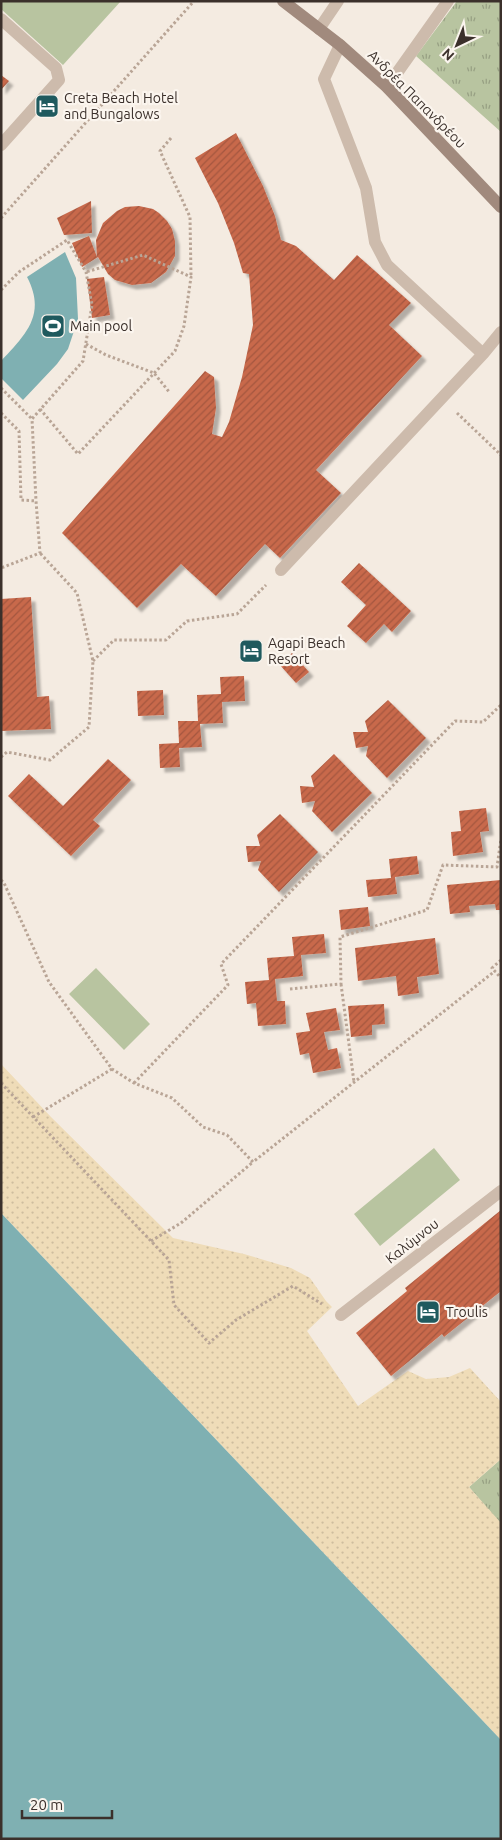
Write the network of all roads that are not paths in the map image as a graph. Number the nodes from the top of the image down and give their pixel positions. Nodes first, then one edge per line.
1 (283, 1) edge
2 (338, 1) edge
3 (448, 1) edge
4 (1, 19) edge
5 (319, 29) junction
6 (340, 45) junction
7 (387, 87) junction
8 (1, 145) edge
9 (501, 207) edge
10 (501, 332) edge
11 (483, 354) junction
12 (281, 570) road end
13 (501, 1191) edge
14 (341, 1315) road end

1 - 5 main road, Ανδρέα Παπανδρέου
2 - 5 street
3 - 7 street
4 - 8 street
5 - 6 main road, Ανδρέα Παπανδρέου
6 - 7 main road, Ανδρέα Παπανδρέου
6 - 11 street
7 - 9 main road, Ανδρέα Παπανδρέου
10 - 11 street
11 - 12 street
13 - 14 street, Καλύμνου

